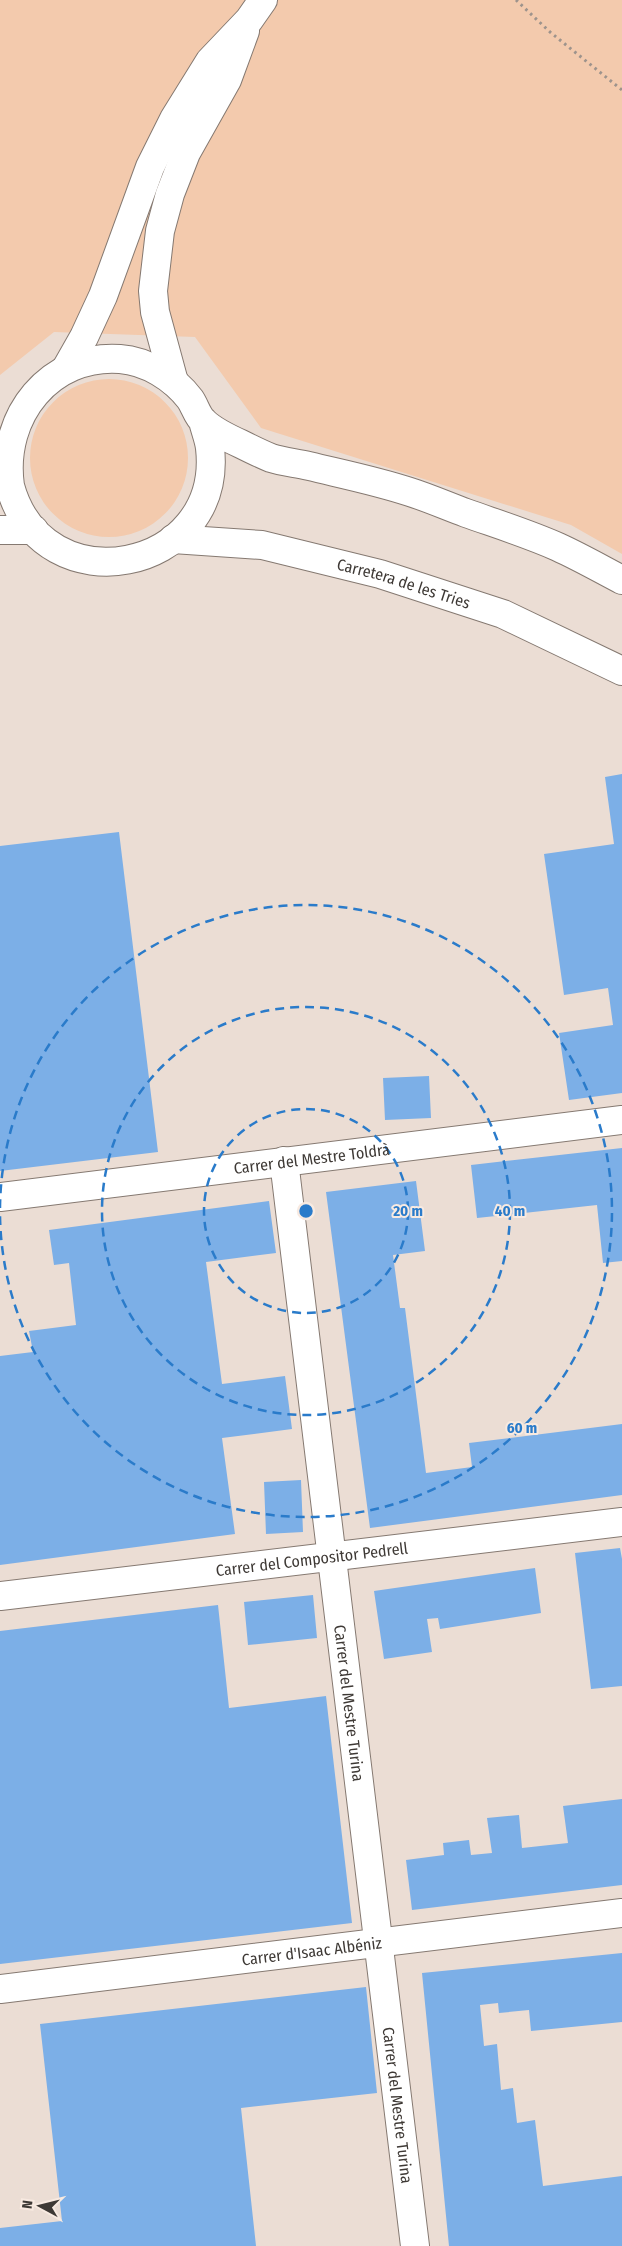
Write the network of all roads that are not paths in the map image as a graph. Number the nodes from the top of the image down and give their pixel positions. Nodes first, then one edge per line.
1 (256, 10) edge
2 (68, 367) junction
3 (174, 382) junction
4 (34, 391) junction
5 (0, 410) edge
6 (203, 421) junction
7 (0, 530) edge
8 (34, 530) junction
9 (174, 540) junction
10 (622, 580) edge
11 (622, 671) edge
12 (622, 1120) edge
13 (284, 1160) junction
14 (0, 1197) edge
15 (622, 1522) edge
16 (332, 1556) junction
17 (0, 1596) edge
18 (622, 1913) edge
19 (378, 1943) junction
20 (0, 1989) edge
21 (415, 2246) edge

1 - 2 street
1 - 3 street
2 - 3 street
2 - 4 street
3 - 6 street
4 - 5 street
4 - 8 street
6 - 9 street
6 - 10 street
7 - 8 street
8 - 9 street
9 - 11 street, Carretera de les Tries
12 - 13 street, Carrer del Mestre Toldrà
13 - 14 street, Carrer del Mestre Toldrà
13 - 16 street, Carrer del Mestre Turina
15 - 16 street, Carrer del Compositor Pedrell
16 - 17 street, Carrer del Compositor Pedrell
16 - 19 street, Carrer del Mestre Turina
18 - 19 street, Carrer d'Isaac Albéniz
19 - 20 street, Carrer d'Isaac Albéniz
19 - 21 street, Carrer del Mestre Turina

